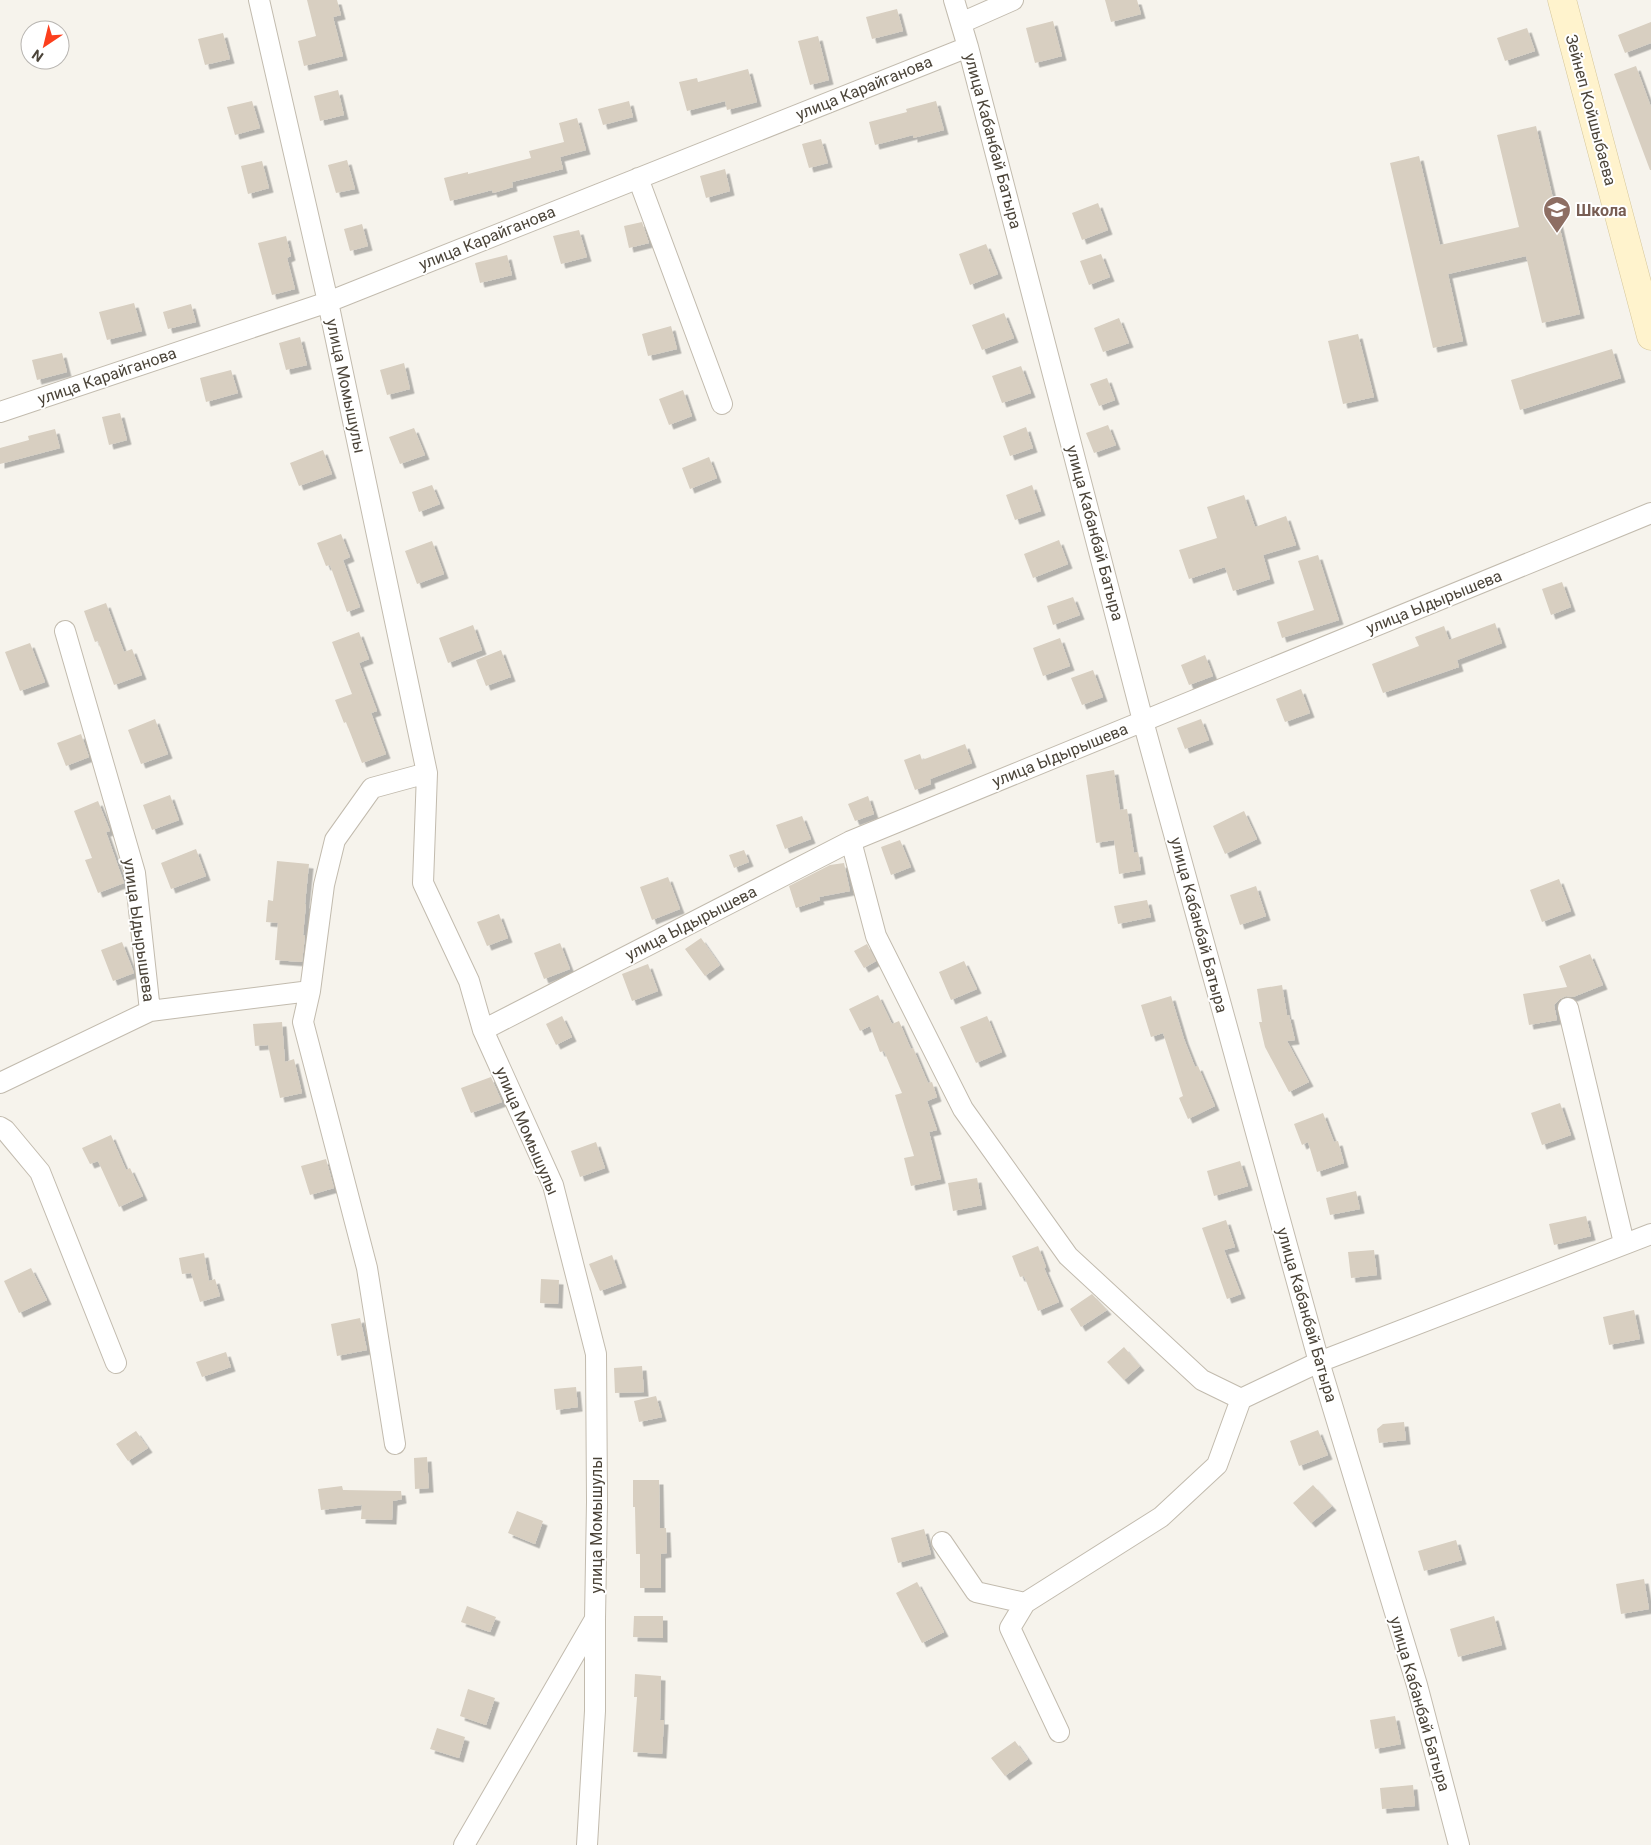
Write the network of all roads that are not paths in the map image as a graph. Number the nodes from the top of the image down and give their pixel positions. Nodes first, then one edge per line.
1 (259, 0) edge
2 (954, 0) edge
3 (1014, 0) edge
4 (1562, 0) edge
5 (961, 23) junction
6 (968, 47) junction
7 (638, 178) junction
8 (328, 302) junction
9 (1651, 336) edge
10 (722, 404) dead end
11 (0, 412) edge
12 (1651, 513) edge
13 (65, 631) dead end
14 (1143, 721) junction
15 (427, 773) junction
16 (851, 841) junction
17 (310, 991) junction
18 (1568, 1008) dead end
19 (150, 1011) junction
20 (483, 1030) junction
21 (0, 1082) edge
22 (0, 1127) edge
23 (1651, 1234) edge
24 (1624, 1243) junction
25 (1319, 1362) junction
26 (116, 1363) dead end
27 (1241, 1399) junction
28 (395, 1444) dead end
29 (942, 1542) dead end
30 (1025, 1602) junction
31 (595, 1619) junction
32 (1059, 1732) dead end
33 (464, 1845) edge
34 (587, 1845) edge
35 (1459, 1845) edge

1 - 8 street, улица Момышулы
2 - 5 street, улица Кабанбай Батыра
3 - 5 street
4 - 9 street, Зейнеп Койшыбаева
5 - 6 street, улица Кабанбай Батыра
6 - 7 street, улица Карайганова
6 - 14 street, улица Кабанбай Батыра
7 - 8 street, улица Карайганова
7 - 10 street
8 - 11 street, улица Карайганова
8 - 15 street, улица Момышулы
12 - 14 street, улица Ыдырышева
13 - 19 street, улица Ыдырышева
14 - 16 street, улица Ыдырышева
14 - 25 street, улица Кабанбай Батыра
15 - 17 street
15 - 20 street, улица Момышулы
16 - 20 street, улица Ыдырышева
16 - 27 street
17 - 19 street
17 - 28 street
18 - 24 street
19 - 21 street, улица Ыдырышева
20 - 31 street, улица Момышулы
22 - 26 street
23 - 24 street
24 - 25 street
25 - 27 street
25 - 35 street, улица Кабанбай Батыра
27 - 30 street
29 - 30 street
30 - 32 street
31 - 33 street, улица Момышулы
31 - 34 street, улица Момышулы

